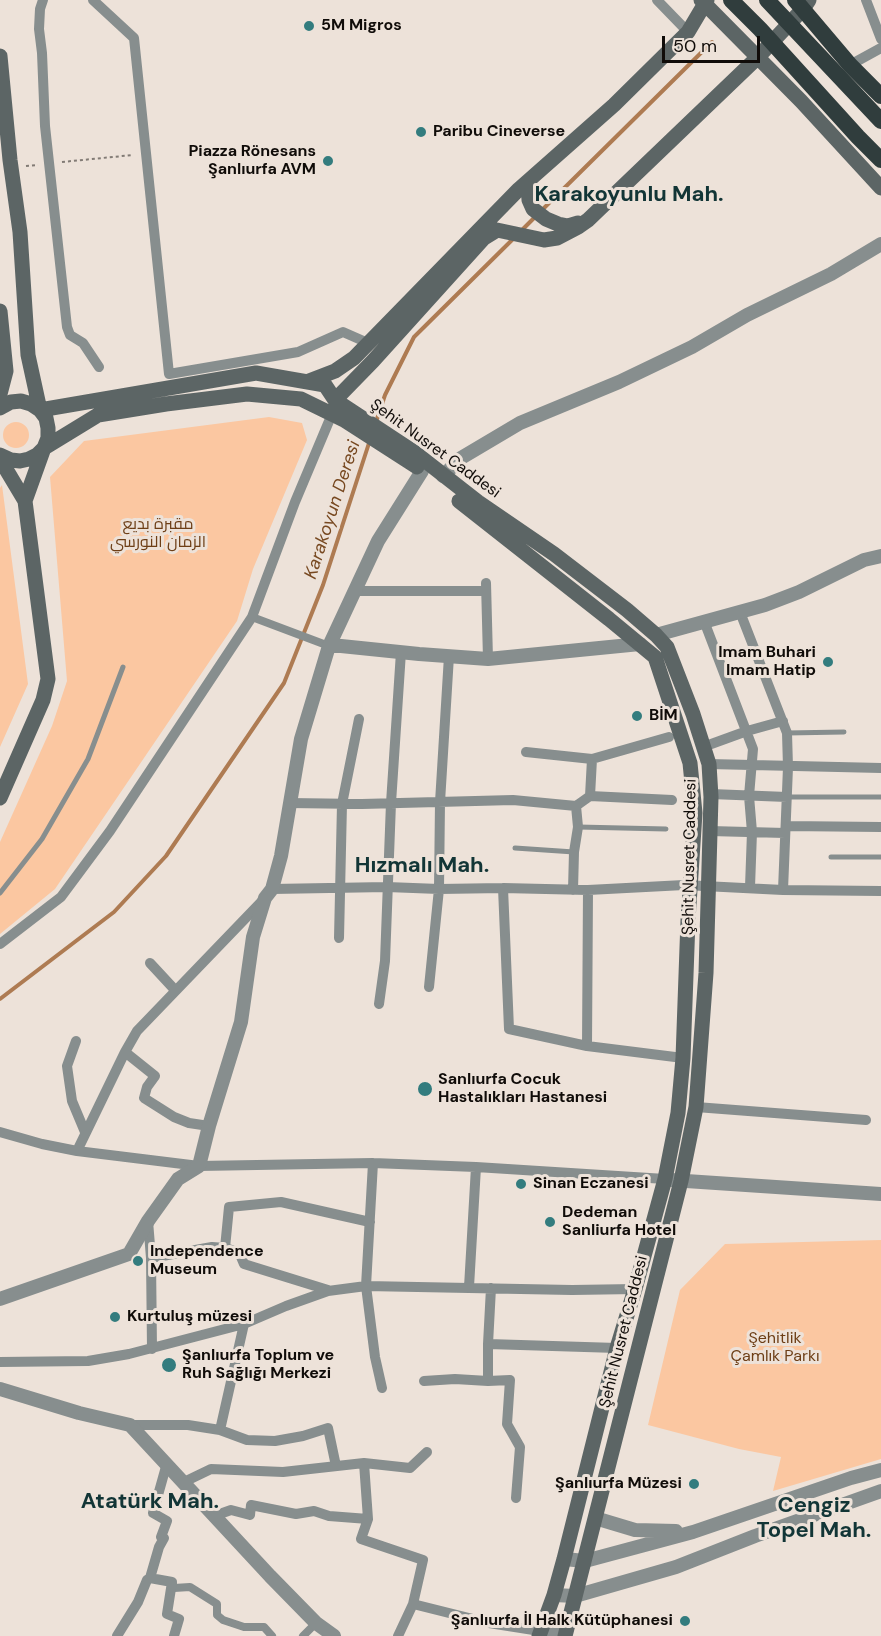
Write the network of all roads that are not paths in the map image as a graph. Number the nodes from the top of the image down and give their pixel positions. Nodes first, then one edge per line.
1 (43, 0) edge
2 (93, 0) edge
3 (657, 0) edge
4 (731, 0) edge
5 (767, 0) edge
6 (866, 0) edge
7 (705, 1) edge
8 (802, 3) edge
9 (687, 32) junction
10 (881, 39) edge
11 (881, 48) edge
12 (0, 56) edge
13 (758, 57) junction
14 (850, 65) junction
15 (881, 96) edge
16 (881, 121) edge
17 (881, 160) edge
18 (528, 182) junction
19 (881, 188) edge
20 (588, 220) junction
21 (881, 243) edge
22 (0, 311) edge
23 (368, 343) junction
24 (99, 367) dead end
25 (307, 382) junction
26 (0, 394) edge
27 (0, 408) edge
28 (40, 410) junction
29 (339, 410) junction
30 (44, 448) junction
31 (0, 457) edge
32 (417, 463) junction
33 (443, 476) junction
34 (25, 501) junction
35 (881, 555) edge
36 (355, 591) junction
37 (740, 612) junction
38 (252, 617) junction
39 (704, 621) junction
40 (656, 635) junction
41 (640, 644) junction
42 (329, 646) junction
43 (401, 652) junction
44 (449, 657) junction
45 (488, 659) junction
46 (123, 667) dead end
47 (359, 719) dead end
48 (783, 721) junction
49 (747, 731) junction
50 (844, 732) dead end
51 (787, 733) junction
52 (669, 736) dead end
53 (704, 747) junction
54 (526, 752) dead end
55 (592, 759) junction
56 (709, 764) junction
57 (751, 766) junction
58 (788, 767) junction
59 (881, 768) edge
60 (711, 794) junction
61 (590, 796) junction
62 (749, 796) junction
63 (787, 797) junction
64 (881, 797) edge
65 (0, 798) edge
66 (672, 800) dead end
67 (440, 802) junction
68 (289, 803) junction
69 (391, 803) junction
70 (342, 804) junction
71 (576, 806) junction
72 (578, 827) junction
73 (881, 827) edge
74 (666, 829) dead end
75 (785, 829) junction
76 (710, 831) junction
77 (752, 832) junction
78 (515, 848) dead end
79 (574, 852) junction
80 (831, 857) dead end
81 (881, 857) edge
82 (690, 885) junction
83 (339, 887) junction
84 (387, 887) junction
85 (709, 887) junction
86 (750, 887) junction
87 (503, 888) junction
88 (439, 889) junction
89 (573, 890) junction
90 (588, 890) junction
91 (783, 890) junction
92 (881, 891) edge
93 (0, 893) edge
94 (268, 893) junction
95 (339, 938) dead end
96 (0, 944) edge
97 (150, 963) dead end
98 (429, 987) dead end
99 (175, 990) junction
100 (379, 1004) dead end
101 (76, 1041) dead end
102 (587, 1046) junction
103 (124, 1052) junction
104 (683, 1058) junction
105 (696, 1107) junction
106 (866, 1120) dead end
107 (209, 1126) junction
108 (0, 1132) edge
109 (85, 1132) junction
110 (77, 1151) junction
111 (373, 1163) junction
112 (199, 1166) junction
113 (476, 1167) junction
114 (664, 1179) junction
115 (681, 1180) junction
116 (881, 1194) edge
117 (147, 1221) junction
118 (370, 1222) junction
119 (225, 1248) junction
120 (152, 1258) junction
121 (366, 1286) junction
122 (469, 1287) junction
123 (491, 1288) junction
124 (635, 1289) junction
125 (328, 1291) junction
126 (0, 1299) edge
127 (244, 1324) junction
128 (488, 1344) junction
129 (152, 1348) junction
130 (617, 1348) junction
131 (0, 1362) edge
132 (424, 1381) dead end
133 (488, 1381) junction
134 (382, 1388) dead end
135 (0, 1389) edge
136 (130, 1425) junction
137 (220, 1430) junction
138 (427, 1452) dead end
139 (364, 1463) junction
140 (167, 1464) junction
141 (336, 1466) junction
142 (881, 1470) edge
143 (184, 1482) junction
144 (881, 1491) edge
145 (516, 1498) dead end
146 (214, 1516) junction
147 (596, 1518) junction
148 (368, 1519) junction
149 (693, 1532) junction
150 (564, 1559) junction
151 (585, 1561) junction
152 (150, 1578) junction
153 (172, 1582) junction
154 (554, 1596) junction
155 (574, 1596) junction
156 (413, 1604) junction
157 (316, 1623) junction
158 (539, 1634) edge
159 (565, 1635) edge
160 (117, 1636) edge
161 (174, 1636) edge
162 (272, 1636) edge
163 (303, 1636) edge
164 (334, 1636) edge
165 (398, 1636) edge

1 - 24 street
2 - 23 street
3 - 9 street
4 - 17 highway, bridge
5 - 16 highway, bridge
6 - 10 street
7 - 9 main road
7 - 13 main road
8 - 13 main road
8 - 14 highway
9 - 18 main road
11 - 14 street
12 - 28 main road
13 - 19 main road
13 - 20 main road
14 - 15 highway
18 - 20 main road
18 - 23 main road
20 - 29 main road
21 - 33 street
22 - 26 main road
23 - 25 main road
25 - 28 main road, Şehit Nusret Caddesi
25 - 29 main road, Şehit Nusret Caddesi
27 - 28 main road
28 - 30 main road
29 - 30 main road, Şehit Nusret Caddesi
29 - 32 main road, Şehit Nusret Caddesi
29 - 38 street
30 - 31 main road, Şehit Nusret Caddesi
30 - 34 main road
31 - 34 main road
32 - 33 main road, Şehit Nusret Caddesi
32 - 36 street
32 - 41 main road, Şehit Nusret Caddesi
33 - 40 main road, Şehit Nusret Caddesi
34 - 65 main road
35 - 37 street
36 - 42 street
36 - 45 street
37 - 39 street
37 - 48 street
38 - 42 street
38 - 96 street
39 - 40 street
39 - 49 street
40 - 53 main road, Şehit Nusret Caddesi
41 - 45 street
41 - 82 main road, Şehit Nusret Caddesi
42 - 43 street
42 - 68 street
43 - 44 street
43 - 69 street
44 - 45 street
44 - 67 street
46 - 93 lane
47 - 70 street
48 - 49 street
48 - 51 street
49 - 53 street
49 - 57 street
50 - 51 lane
51 - 58 street
52 - 55 street
53 - 56 main road, Şehit Nusret Caddesi
54 - 55 street
55 - 61 street
56 - 57 street
56 - 60 main road, Şehit Nusret Caddesi
57 - 58 street
57 - 62 street
58 - 59 street
58 - 63 street
60 - 62 street
60 - 76 main road, Şehit Nusret Caddesi
61 - 66 street
61 - 71 street
62 - 63 street
62 - 77 street
63 - 64 lane
63 - 75 street
67 - 69 street
67 - 71 street
67 - 88 street
68 - 70 street
68 - 94 street
69 - 70 street
69 - 84 street
70 - 83 street
71 - 72 street
72 - 74 lane
72 - 79 street
73 - 75 street
75 - 77 street
75 - 91 street
76 - 77 street
76 - 85 main road, Şehit Nusret Caddesi
77 - 86 street
78 - 79 lane
79 - 89 street
80 - 81 lane
82 - 85 street
82 - 90 street
82 - 104 main road, Şehit Nusret Caddesi
83 - 84 street
83 - 94 street
83 - 95 street
84 - 88 street
84 - 100 street
85 - 86 street
85 - 105 main road, Şehit Nusret Caddesi
86 - 91 street
87 - 88 street
87 - 89 street
87 - 102 street
88 - 98 street
89 - 90 street
90 - 102 street
91 - 92 street
94 - 99 street
94 - 107 street
97 - 99 street
99 - 103 street
101 - 109 street
102 - 104 street
103 - 107 street
103 - 109 street
104 - 114 main road, Şehit Nusret Caddesi
105 - 106 street
105 - 115 main road, Şehit Nusret Caddesi
107 - 112 street
108 - 110 street
109 - 110 street
110 - 112 street
111 - 112 street
111 - 113 street
111 - 118 street
112 - 117 street
113 - 114 street
113 - 122 street
114 - 115 street
114 - 124 main road, Şehit Nusret Caddesi
115 - 116 street
115 - 147 main road, Şehit Nusret Caddesi
117 - 120 street
117 - 126 street
118 - 119 street
118 - 121 street
119 - 120 street
119 - 125 street
120 - 129 street
121 - 122 street
121 - 125 street
121 - 134 street
122 - 123 street
123 - 124 street
123 - 128 street
124 - 130 main road, Şehit Nusret Caddesi
125 - 127 street
127 - 129 street
127 - 137 street
128 - 130 street
128 - 133 street
129 - 131 street
130 - 150 main road, Şehit Nusret Caddesi
132 - 133 street
133 - 145 street
135 - 136 street
136 - 137 street
136 - 140 street
137 - 141 street
138 - 139 street
139 - 141 street
139 - 148 street
140 - 143 street
140 - 152 street
141 - 143 street
142 - 149 street
143 - 146 street
144 - 155 street
146 - 148 street
146 - 157 street
147 - 149 street
147 - 151 main road, Şehit Nusret Caddesi
148 - 156 street
149 - 151 street
150 - 151 street
150 - 154 main road, Şehit Nusret Caddesi
151 - 155 main road, Şehit Nusret Caddesi
152 - 153 street
152 - 160 street
153 - 161 street
153 - 162 street
154 - 155 street
154 - 158 main road, Şehit Nusret Caddesi
155 - 159 main road, Şehit Nusret Caddesi
156 - 158 street
156 - 165 street
157 - 163 street
157 - 164 street
158 - 159 street

